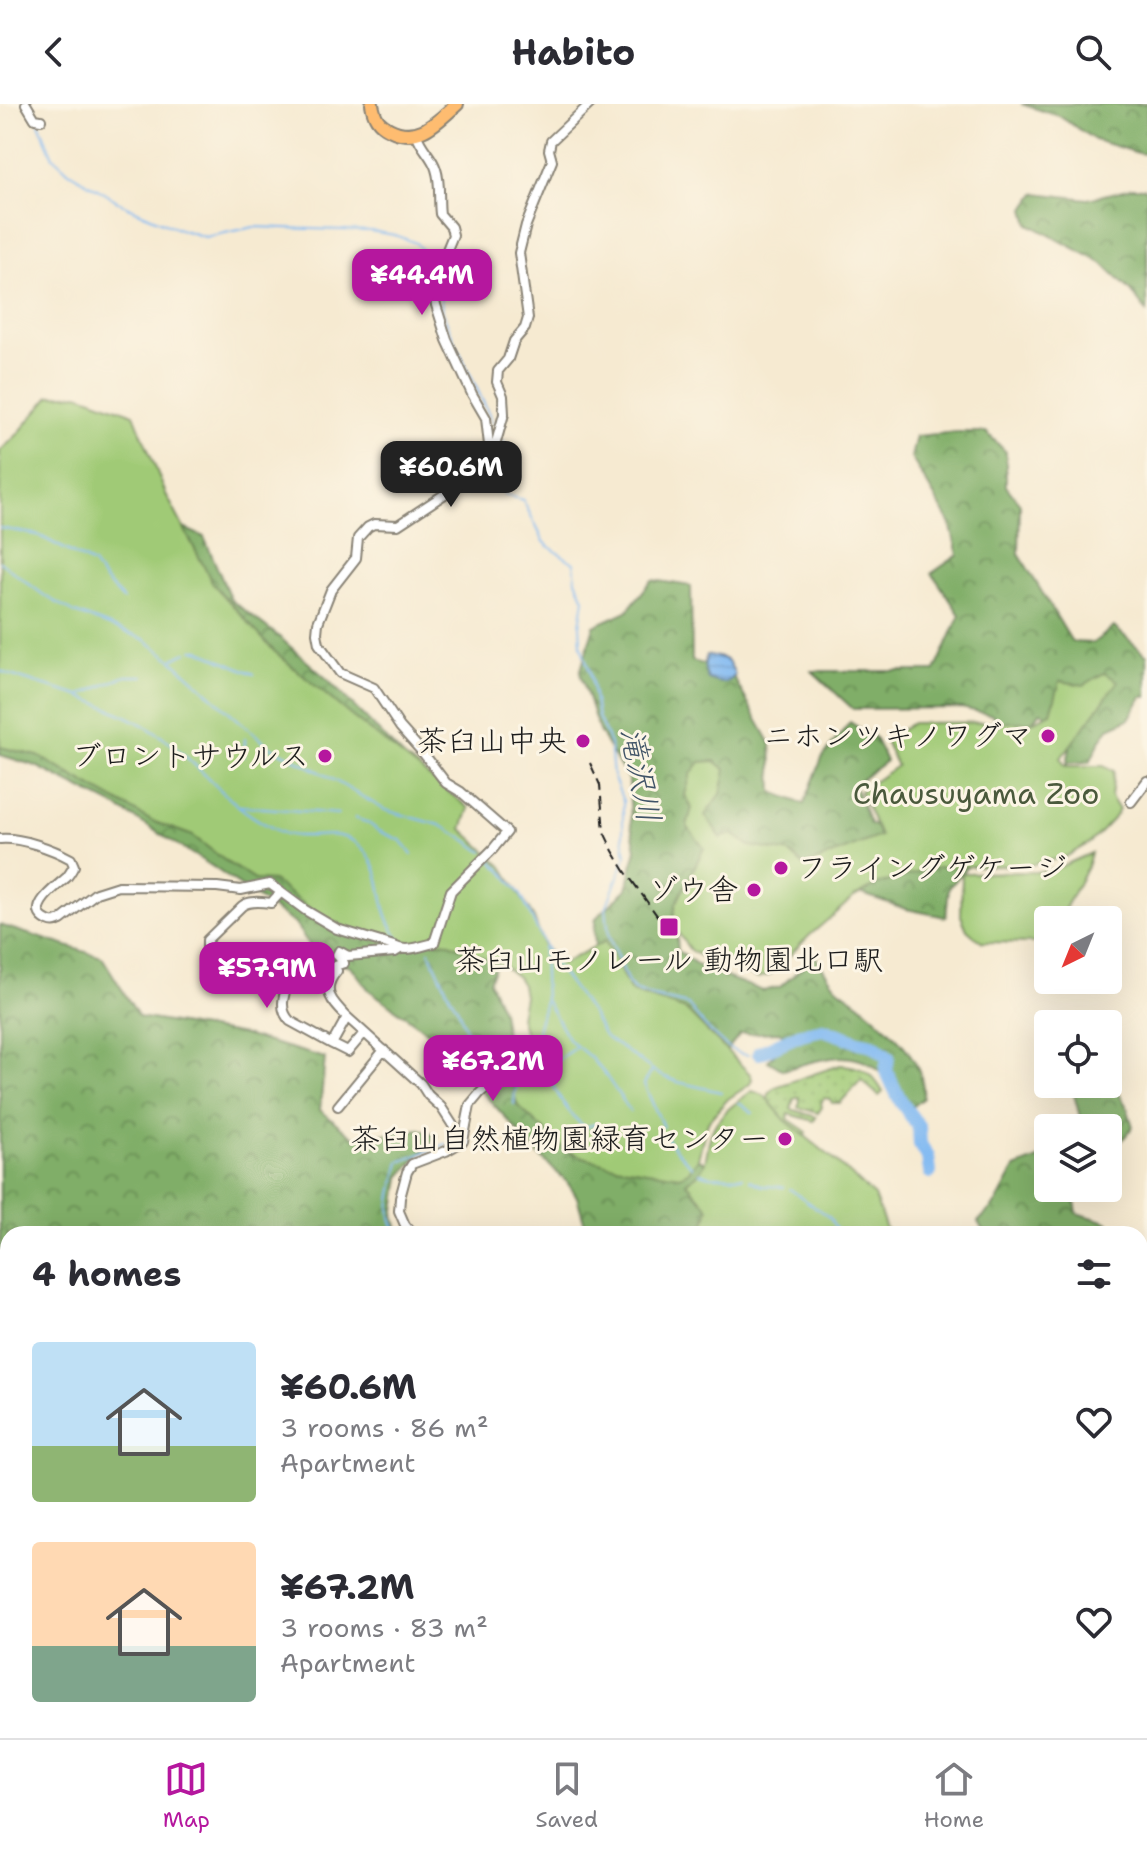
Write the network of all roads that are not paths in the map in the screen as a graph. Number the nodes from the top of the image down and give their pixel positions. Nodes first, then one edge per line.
1 (26, 104) edge
2 (372, 104) edge
3 (457, 104) edge
4 (590, 104) edge
5 (38, 119) dead end
6 (417, 135) junction
7 (494, 456) junction
8 (1147, 781) edge
9 (1131, 802) dead end
10 (0, 839) edge
11 (281, 892) junction
12 (400, 949) junction
13 (292, 966) junction
14 (333, 975) junction
15 (347, 1017) junction
16 (364, 1033) junction
17 (332, 1044) junction
18 (384, 1050) junction
19 (516, 1062) dead end
20 (338, 1106) dead end
21 (463, 1141) junction
22 (406, 1226) edge

1 - 5 street
2 - 6 main road
3 - 6 main road
4 - 7 street
6 - 7 street
7 - 12 street
8 - 9 street
10 - 11 street
11 - 12 street
11 - 13 street
12 - 14 street
13 - 14 street
13 - 17 street
14 - 15 street
15 - 16 street
15 - 17 street
16 - 17 street
16 - 18 street
18 - 20 street
18 - 21 street
19 - 21 street
21 - 22 street

